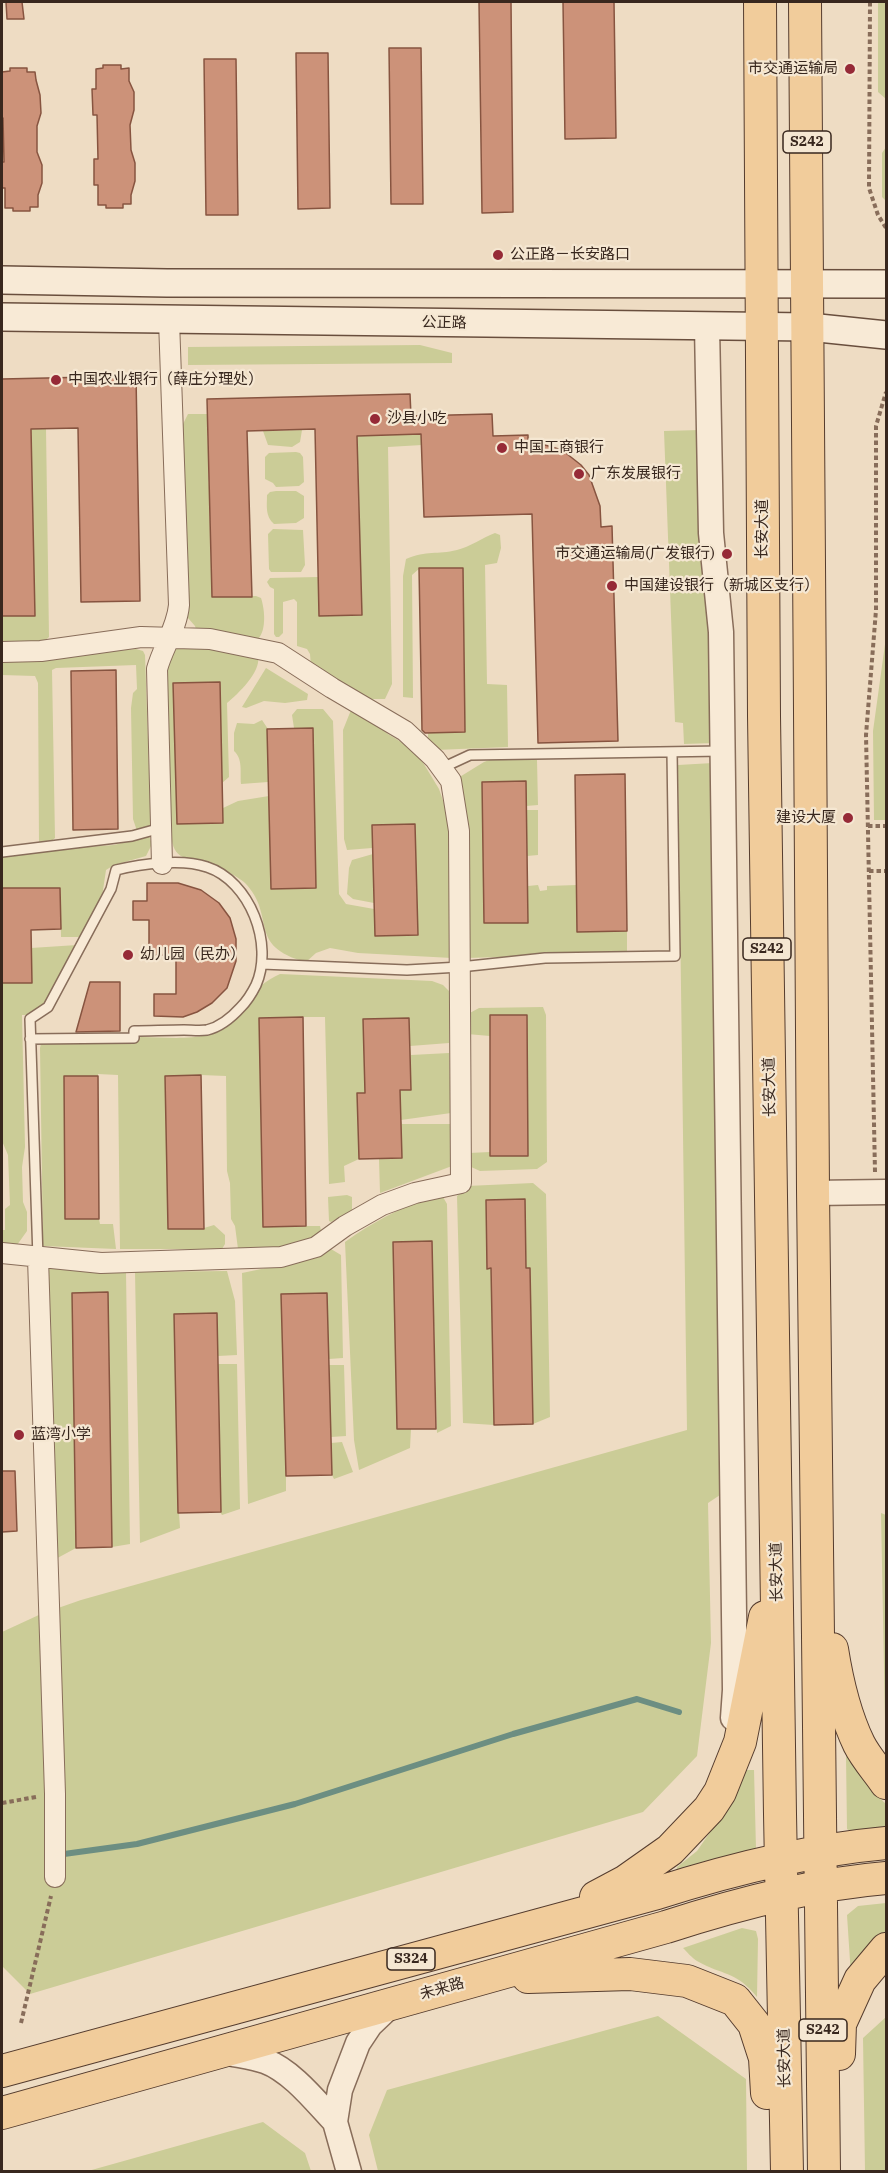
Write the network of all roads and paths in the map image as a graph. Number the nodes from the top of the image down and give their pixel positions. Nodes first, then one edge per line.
1 (760, 2) edge
2 (805, 2) edge
3 (870, 2) edge
4 (886, 228) edge
5 (2, 280) edge
6 (762, 283) junction
7 (809, 283) junction
8 (886, 284) edge
9 (2, 317) edge
10 (169, 320) junction
11 (707, 326) junction
12 (762, 327) junction
13 (809, 327) junction
14 (886, 334) edge
15 (886, 392) edge
16 (169, 638) junction
17 (2, 652) edge
18 (722, 751) junction
19 (672, 752) junction
20 (442, 768) junction
21 (868, 826) junction
22 (886, 826) edge
23 (161, 828) junction
24 (2, 852) edge
25 (162, 864) junction
26 (869, 871) junction
27 (886, 871) edge
28 (262, 964) junction
29 (460, 967) junction
30 (30, 1039) junction
31 (881, 1185) edge
32 (813, 1193) junction
33 (2, 1253) edge
34 (38, 1258) junction
35 (818, 1556) junction
36 (777, 1560) junction
37 (886, 1783) edge
38 (55, 1794) junction
39 (2, 1803) edge
40 (710, 1809) junction
41 (886, 1843) edge
42 (822, 1850) junction
43 (781, 1859) junction
44 (55, 1877) joint
45 (886, 1878) edge
46 (822, 1888) junction
47 (782, 1896) junction
48 (549, 1922) junction
49 (886, 1949) edge
50 (435, 1990) junction
51 (393, 2003) junction
52 (21, 2023) dead end
53 (138, 2033) junction
54 (221, 2052) junction
55 (2, 2072) edge
56 (148, 2073) junction
57 (2, 2113) edge
58 (335, 2122) junction
59 (349, 2172) edge
60 (776, 2172) edge
61 (787, 2172) edge
62 (824, 2172) edge
63 (834, 2172) edge

1 - 6 main road, 长安大道 / S242
2 - 7 main road, S242
3 - 4 path
5 - 6 main road
6 - 7 main road
6 - 12 main road, 长安大道 / S242
7 - 8 main road
7 - 13 main road, S242
9 - 10 main road, 公正路
10 - 11 main road, 公正路
10 - 16 street
11 - 12 main road, 公正路
11 - 18 street
12 - 13 main road, 公正路
12 - 36 main road, 长安大道 / S242
13 - 14 main road, 公正路
13 - 32 main road, S242
15 - 21 path
16 - 17 street
16 - 20 street
16 - 23 street
18 - 19 lane
18 - 40 street
19 - 20 lane
19 - 29 lane
20 - 29 street
21 - 22 path
21 - 26 path
23 - 24 lane
23 - 25 street
25 - 28 lane
25 - 30 lane
26 - 27 path
26 - 31 path
28 - 29 lane
28 - 30 lane
29 - 34 street
30 - 34 lane
31 - 32 street
32 - 35 main road, S242
33 - 34 street
34 - 38 street
35 - 37 main road
35 - 42 main road, S242
36 - 40 main road
36 - 43 main road, 长安大道 / S242
38 - 39 path
38 - 44 street
40 - 48 main road
41 - 42 main road
42 - 43 main road, S324
42 - 46 main road, S242
43 - 47 main road, 长安大道 / S242
43 - 48 main road, S324
44 - 52 path
45 - 46 main road, 未来路
46 - 47 main road, 未来路 / S324
46 - 62 main road, S242
47 - 50 main road, 未来路 / S324
47 - 61 main road, 长安大道 / S242
48 - 53 main road, S324
49 - 63 main road
50 - 51 main road, 未来路 / S324
50 - 60 main road
51 - 54 main road, 未来路 / S324
51 - 58 street
53 - 55 main road, S324
53 - 56 main road
54 - 56 main road, 未来路 / S324
54 - 58 street
56 - 57 main road, 未来路 / S324
58 - 59 street

